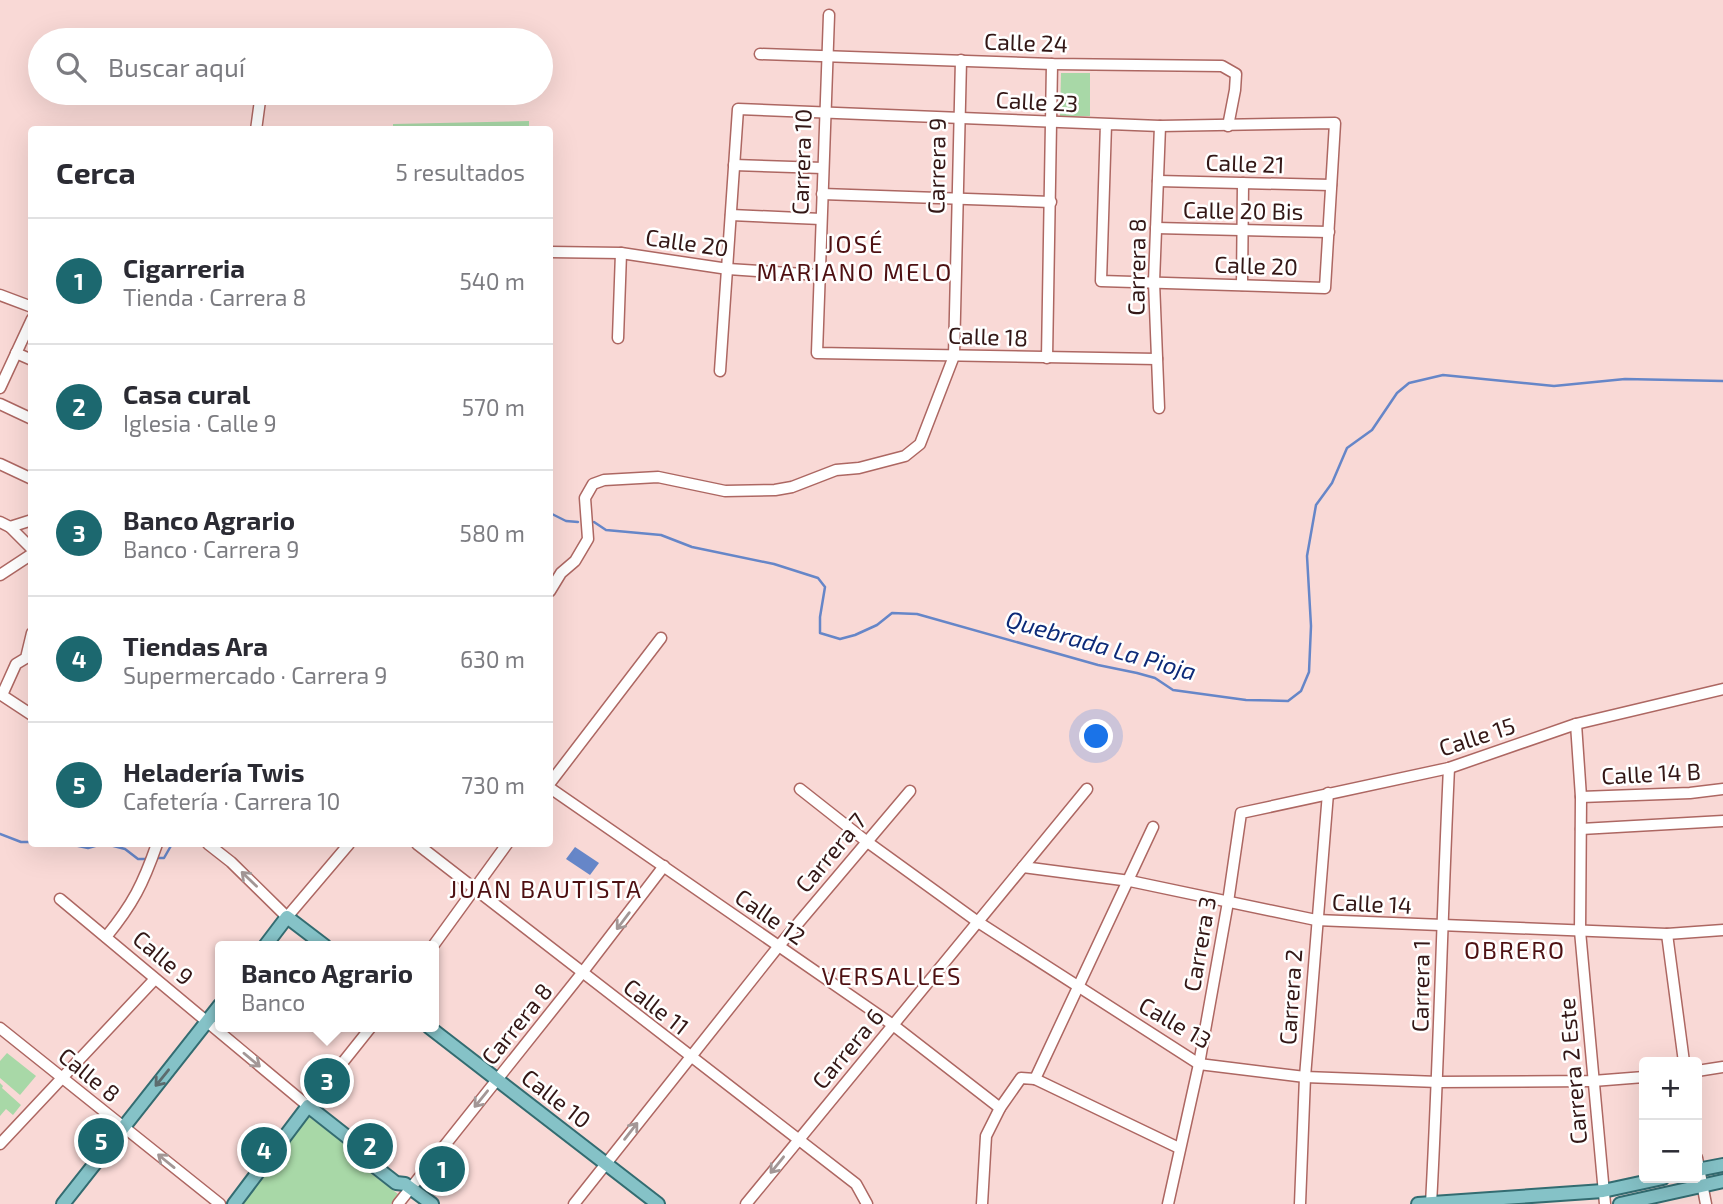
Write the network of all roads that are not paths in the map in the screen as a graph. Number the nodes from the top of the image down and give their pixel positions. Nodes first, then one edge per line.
1 (829, 15) dead end
2 (760, 54) dead end
3 (828, 56) junction
4 (961, 60) junction
5 (1052, 64) junction
6 (259, 105) edge
7 (824, 112) junction
8 (959, 117) junction
9 (1052, 122) junction
10 (1106, 124) junction
11 (257, 126) edge
12 (1160, 126) junction
13 (1228, 126) junction
14 (734, 165) junction
15 (823, 168) junction
16 (1158, 181) junction
17 (1243, 183) junction
18 (1331, 186) junction
19 (822, 194) junction
20 (957, 198) junction
21 (1051, 202) junction
22 (732, 215) junction
23 (821, 219) junction
24 (1156, 228) junction
25 (1243, 230) junction
26 (1328, 232) junction
27 (553, 252) edge
28 (621, 253) junction
29 (728, 269) junction
30 (819, 275) junction
31 (1154, 282) junction
32 (1242, 285) junction
33 (0, 295) edge
34 (28, 306) edge
35 (28, 328) edge
36 (618, 338) dead end
37 (16, 353) junction
38 (817, 353) joint
39 (954, 356) junction
40 (28, 358) edge
41 (1047, 358) junction
42 (1157, 359) junction
43 (5, 366) edge
44 (720, 370) dead end
45 (0, 388) edge
46 (0, 404) edge
47 (1159, 408) dead end
48 (28, 417) edge
49 (0, 464) edge
50 (28, 477) edge
51 (28, 521) edge
52 (5, 524) edge
53 (28, 548) edge
54 (28, 555) edge
55 (0, 575) edge
56 (553, 586) edge
57 (662, 638) dead end
58 (28, 659) edge
59 (1723, 689) edge
60 (1, 694) edge
61 (28, 712) edge
62 (1576, 724) junction
63 (1449, 768) junction
64 (553, 781) edge
65 (553, 787) edge
66 (800, 789) dead end
67 (1087, 789) dead end
68 (1723, 789) edge
69 (910, 791) dead end
70 (1328, 793) junction
71 (1581, 797) junction
72 (1241, 813) joint
73 (1723, 821) edge
74 (1153, 827) dead end
75 (1581, 829) junction
76 (866, 841) junction
77 (156, 847) edge
78 (212, 847) edge
79 (346, 847) edge
80 (421, 847) edge
81 (505, 847) edge
82 (664, 866) junction
83 (1023, 867) junction
84 (1130, 881) junction
85 (476, 889) junction
86 (60, 899) dead end
87 (1228, 902) junction
88 (288, 917) junction
89 (1316, 920) junction
90 (978, 922) junction
91 (1441, 926) junction
92 (1723, 930) edge
93 (1580, 931) junction
94 (1667, 934) junction
95 (106, 937) junction
96 (269, 941) edge
97 (319, 941) edge
98 (437, 941) edge
99 (778, 947) junction
100 (582, 973) junction
101 (154, 980) junction
102 (1079, 988) junction
103 (215, 1012) edge
104 (207, 1022) junction
105 (893, 1025) junction
106 (215, 1029) edge
107 (1, 1030) edge
108 (219, 1032) edge
109 (367, 1032) edge
110 (436, 1032) edge
111 (690, 1057) junction
112 (1683, 1057) edge
113 (1199, 1063) junction
114 (1723, 1067) edge
115 (1702, 1070) edge
116 (1305, 1077) junction
117 (1639, 1077) edge
118 (62, 1078) junction
119 (497, 1079) junction
120 (1035, 1079) junction
121 (1593, 1081) junction
122 (1438, 1082) junction
123 (309, 1106) junction
124 (1000, 1108) junction
125 (123, 1127) junction
126 (798, 1140) junction
127 (0, 1144) edge
128 (1179, 1148) junction
129 (606, 1164) junction
130 (1723, 1165) edge
131 (1702, 1166) edge
132 (1723, 1181) edge
133 (1647, 1183) edge
134 (1702, 1185) junction
135 (410, 1188) junction
136 (1604, 1197) edge
137 (63, 1204) edge
138 (220, 1204) edge
139 (234, 1204) edge
140 (398, 1204) edge
141 (432, 1204) edge
142 (574, 1204) edge
143 (658, 1204) edge
144 (747, 1204) edge
145 (867, 1204) edge
146 (982, 1204) edge
147 (1168, 1204) edge
148 (1300, 1204) edge
149 (1418, 1204) edge
150 (1431, 1204) edge
151 (1620, 1204) edge
152 (1706, 1204) edge

1 - 3 street, Carrera 10
2 - 3 street, Calle 24
3 - 4 street, Calle 24
3 - 7 street, Carrera 10
4 - 5 street, Calle 24
4 - 8 street, Carrera 9
5 - 9 street
5 - 13 street, Calle 24
6 - 11 street
7 - 8 street, Calle 23
7 - 14 street, Calle 23
7 - 15 street, Carrera 10
8 - 9 street, Calle 23
8 - 20 street, Carrera 9
9 - 10 street, Calle 23
9 - 21 street
10 - 12 street, Calle 23
10 - 31 street, Calle 20
12 - 13 street, Calle 23
12 - 16 street, Carrera 8
13 - 18 street, Calle 23
14 - 15 street
14 - 22 street
15 - 19 street, Carrera 10
16 - 17 street, Calle 21
16 - 24 street, Carrera 8
17 - 18 street, Calle 21
17 - 25 street
18 - 26 street
19 - 20 street
19 - 23 street, Carrera 10
20 - 21 street
20 - 39 street, Carrera 9
21 - 41 street
22 - 23 street
22 - 29 street
23 - 30 street, Carrera 10
24 - 25 street, Calle 20 Bis
24 - 31 street, Carrera 8
25 - 26 street, Calle 20 Bis
25 - 32 street
26 - 32 street, Calle 20
27 - 28 street, Calle 20
28 - 29 street, Calle 20
28 - 36 street
29 - 30 street, Calle 20
29 - 44 street
30 - 38 street, Carrera 10
31 - 32 street, Calle 20
31 - 42 street, Carrera 8
33 - 34 street
35 - 37 street
37 - 40 street
37 - 43 street
38 - 39 street, Calle 18
39 - 41 street, Calle 18
39 - 56 street
41 - 42 street, Calle 18
42 - 47 street, Carrera 8
43 - 45 street
46 - 48 street
49 - 50 street
51 - 52 street
52 - 53 street
54 - 55 street
57 - 64 street
58 - 60 street
59 - 62 street, Calle 15
60 - 61 street
62 - 63 street, Calle 15
62 - 71 street, Carrera 2 Este
63 - 70 street, Calle 15
63 - 91 street, Carrera 1
65 - 82 street, Calle 12
66 - 76 street, Calle 13
67 - 83 street, Carrera 6
68 - 71 street, Calle 14 B
69 - 76 street, Carrera 7
70 - 72 street, Calle 15
70 - 89 street, Carrera 2
71 - 75 street, Carrera 2 Este
72 - 87 street, Carrera 3
73 - 75 street
74 - 84 street
75 - 93 street, Carrera 2 Este
76 - 90 street, Calle 13
76 - 99 street, Carrera 7
77 - 95 street
88 -> 78 street
79 - 88 street
80 - 85 street, Calle 11
81 - 85 street
82 - 99 street, Calle 12
82 -> 100 street, Carrera 8
83 - 84 street, Calle 14
83 - 90 street, Carrera 6
84 - 87 street, Calle 14
84 - 102 street
85 - 98 street
85 - 100 street, Calle 11
86 - 95 street, Calle 9
87 - 89 street, Calle 14
87 - 113 street, Carrera 3
88 - 96 main road
88 - 97 main road
89 - 91 street, Calle 14
89 - 116 street, Carrera 2
90 - 102 street, Calle 13
90 - 105 street, Carrera 6
91 - 93 street, Calle 14
91 - 122 street, Carrera 1
92 - 94 street, Calle 14
93 - 94 street, Calle 14
93 - 121 street, Carrera 2 Este
94 - 112 street
95 - 101 street, Calle 9
99 - 105 street, Calle 12
99 - 111 street, Carrera 7
100 - 111 street, Calle 11
100 - 119 street, Carrera 8
101 - 104 street, Calle 9
101 - 118 street
102 - 113 street, Calle 13
102 - 120 street
103 - 104 main road
104 -> 106 street, Calle 9
104 -> 125 main road
105 - 124 street, Calle 12
105 - 126 street, Carrera 6
107 - 118 street, Calle 8
108 -> 123 street, Calle 9
109 - 123 street
110 - 119 main road, Calle 10
111 - 126 street, Calle 11
129 -> 111 street, Carrera 7
113 - 116 street, Calle 13
113 - 128 street, Carrera 3
114 - 115 street
116 - 122 street, Calle 13
116 - 148 street, Carrera 2
117 - 121 street, Calle 13
118 - 125 street, Calle 8
118 - 127 street
119 - 129 main road, Calle 10
119 -> 135 street, Carrera 8
120 - 124 street
120 - 128 street
121 - 122 street, Calle 13
121 - 136 street, Carrera 2 Este
122 - 150 street, Carrera 1
123 - 135 main road, Calle 9
123 - 139 main road
124 - 146 street
125 - 137 main road
138 -> 125 street, Calle 8
126 -> 144 street, Carrera 6
126 - 145 street, Calle 11
128 - 147 street, Carrera 3
129 - 142 street, Carrera 7
129 - 143 main road, Calle 10
130 - 131 main road
132 - 134 main road
133 - 136 main road
134 - 151 main road
134 - 152 street
135 - 140 street, Carrera 8
135 - 141 main road, Calle 9
136 - 150 main road
149 - 150 main road

